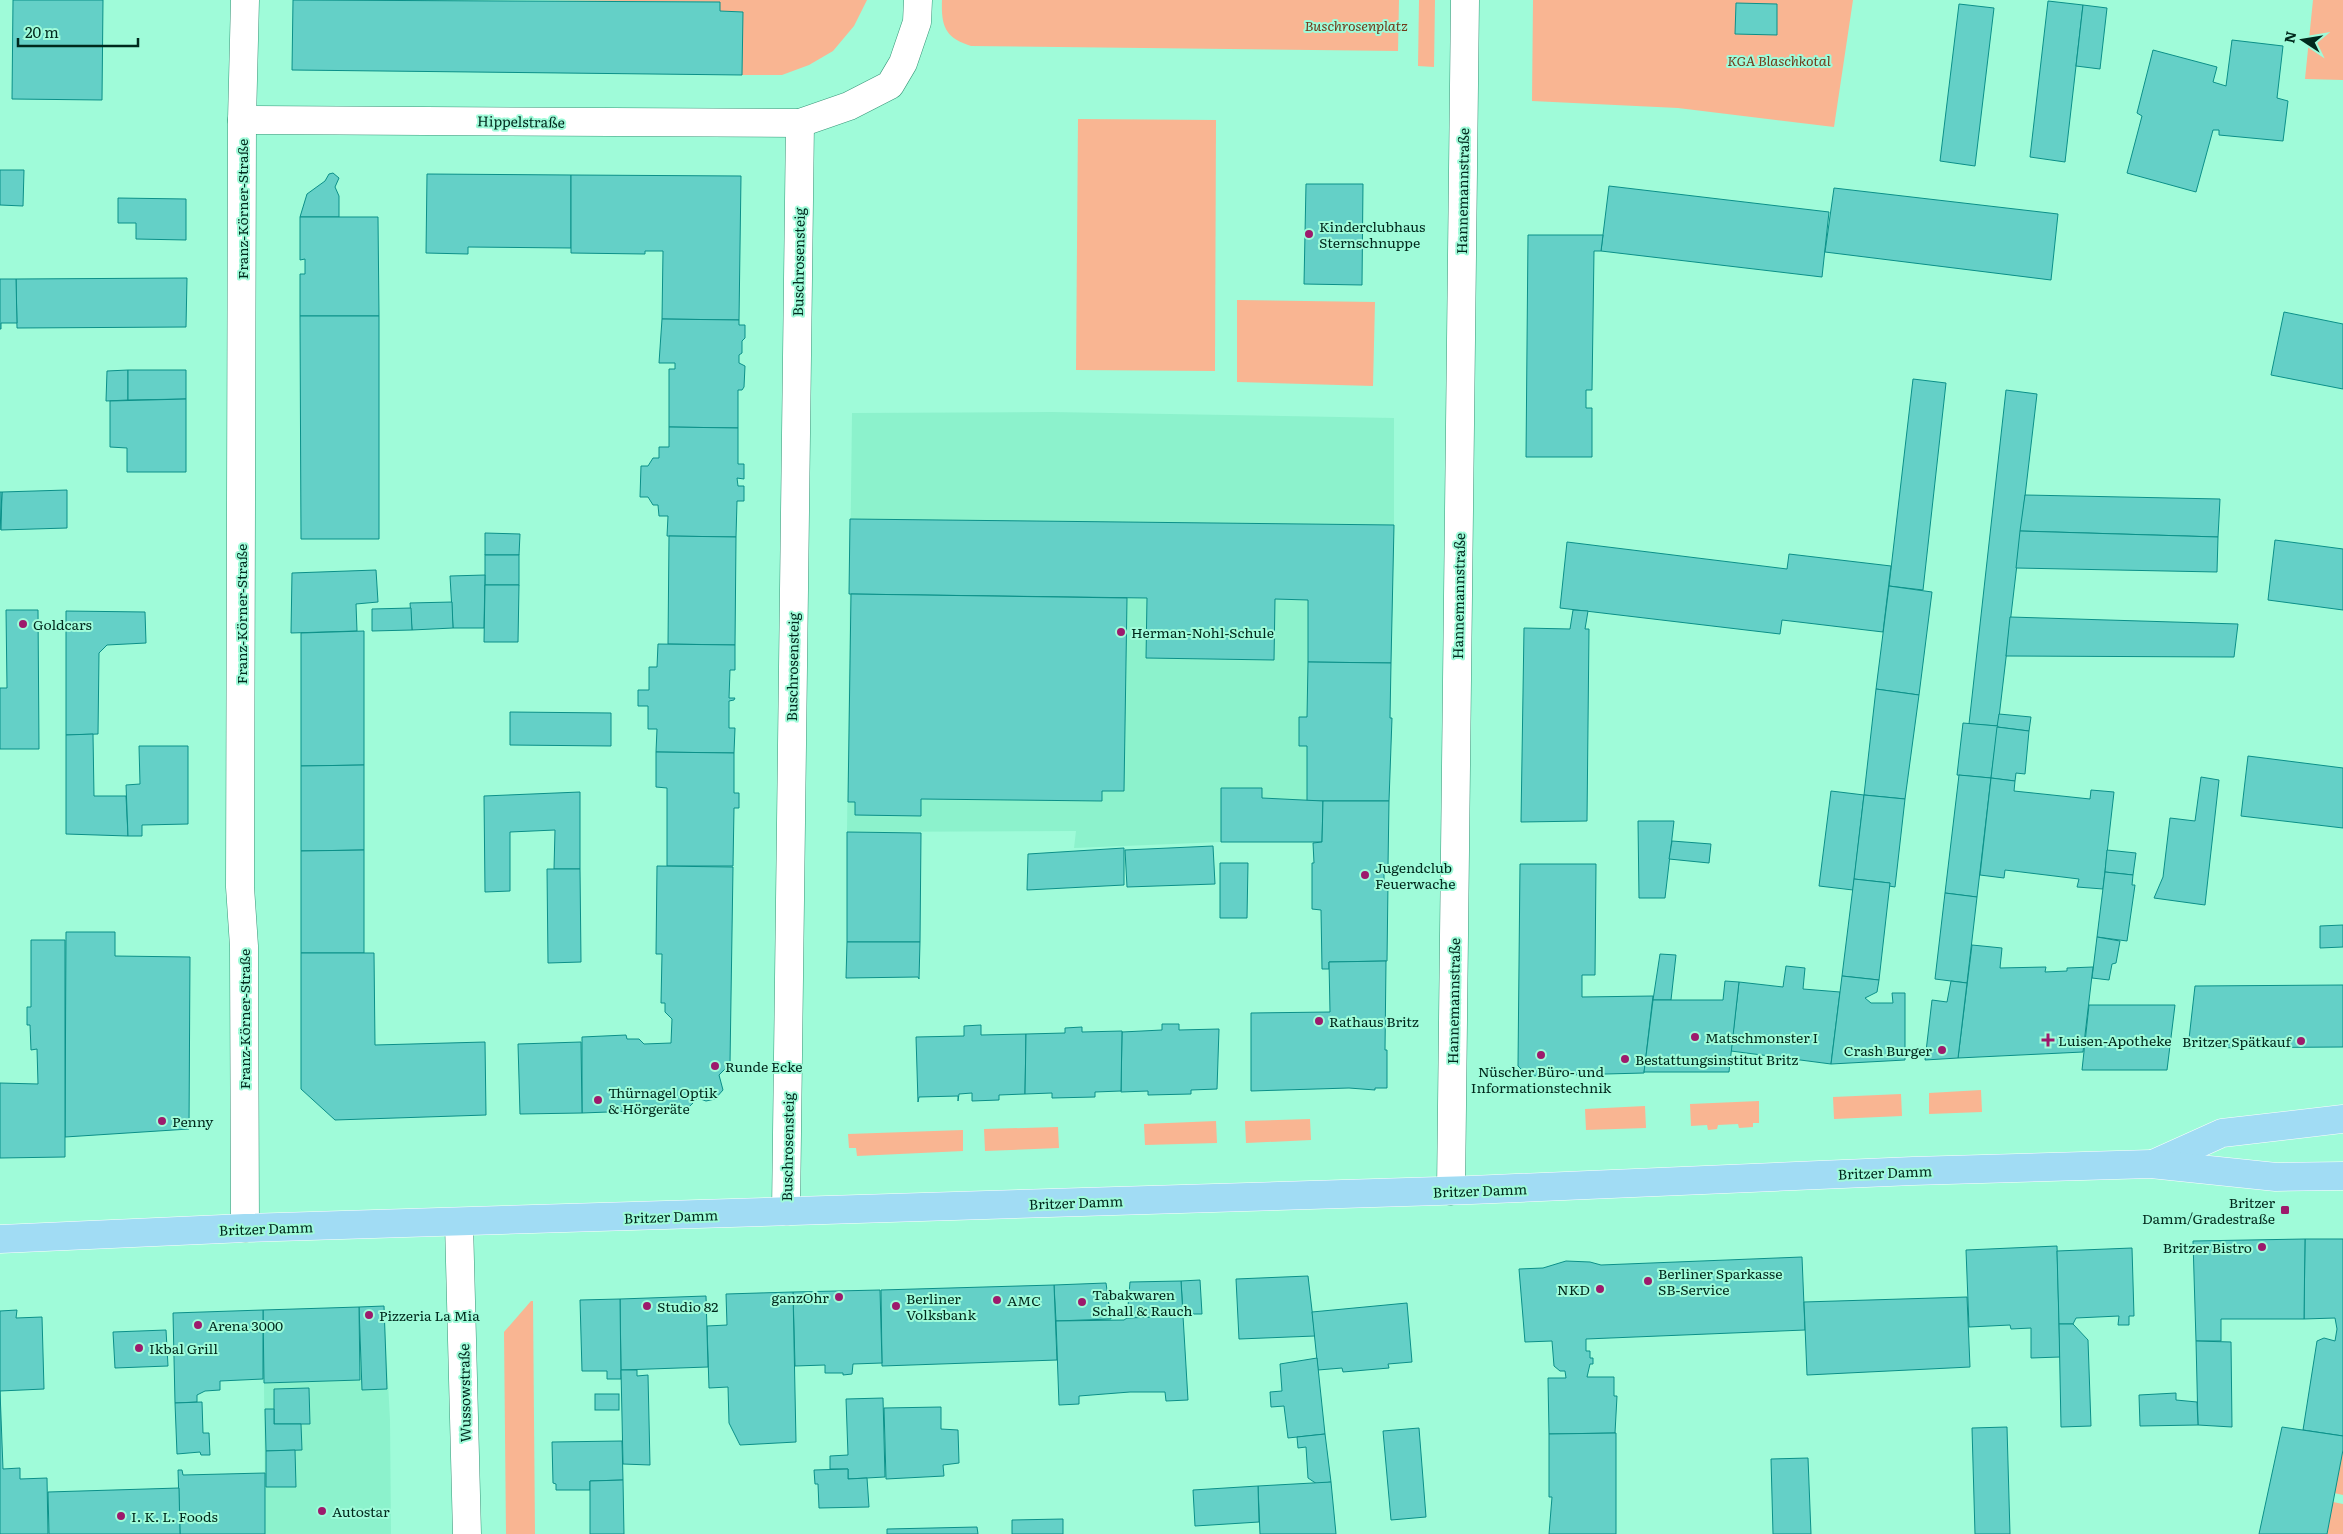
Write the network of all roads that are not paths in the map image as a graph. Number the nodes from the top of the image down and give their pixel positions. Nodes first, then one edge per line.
1 (245, 0) edge
2 (918, 0) edge
3 (1465, 0) edge
4 (242, 120) junction
5 (800, 123) junction
6 (2343, 1118) edge
7 (2151, 1164) junction
8 (2343, 1176) edge
9 (1451, 1191) junction
10 (786, 1211) junction
11 (459, 1223) junction
12 (245, 1228) junction
13 (0, 1239) edge
14 (467, 1534) edge

1 - 4 street, Franz-Körner-Straße
2 - 5 street
3 - 9 street, Hannemannstraße
4 - 5 street, Hippelstraße
4 - 12 street, Franz-Körner-Straße
5 - 10 street, Buschrosensteig
6 - 7 main road, Britzer Damm
7 - 8 main road, Britzer Damm
7 - 9 main road, Britzer Damm
9 - 10 main road, Britzer Damm
10 - 11 main road, Britzer Damm
11 - 12 main road, Britzer Damm
11 - 14 street, Wussowstraße
12 - 13 main road, Britzer Damm

